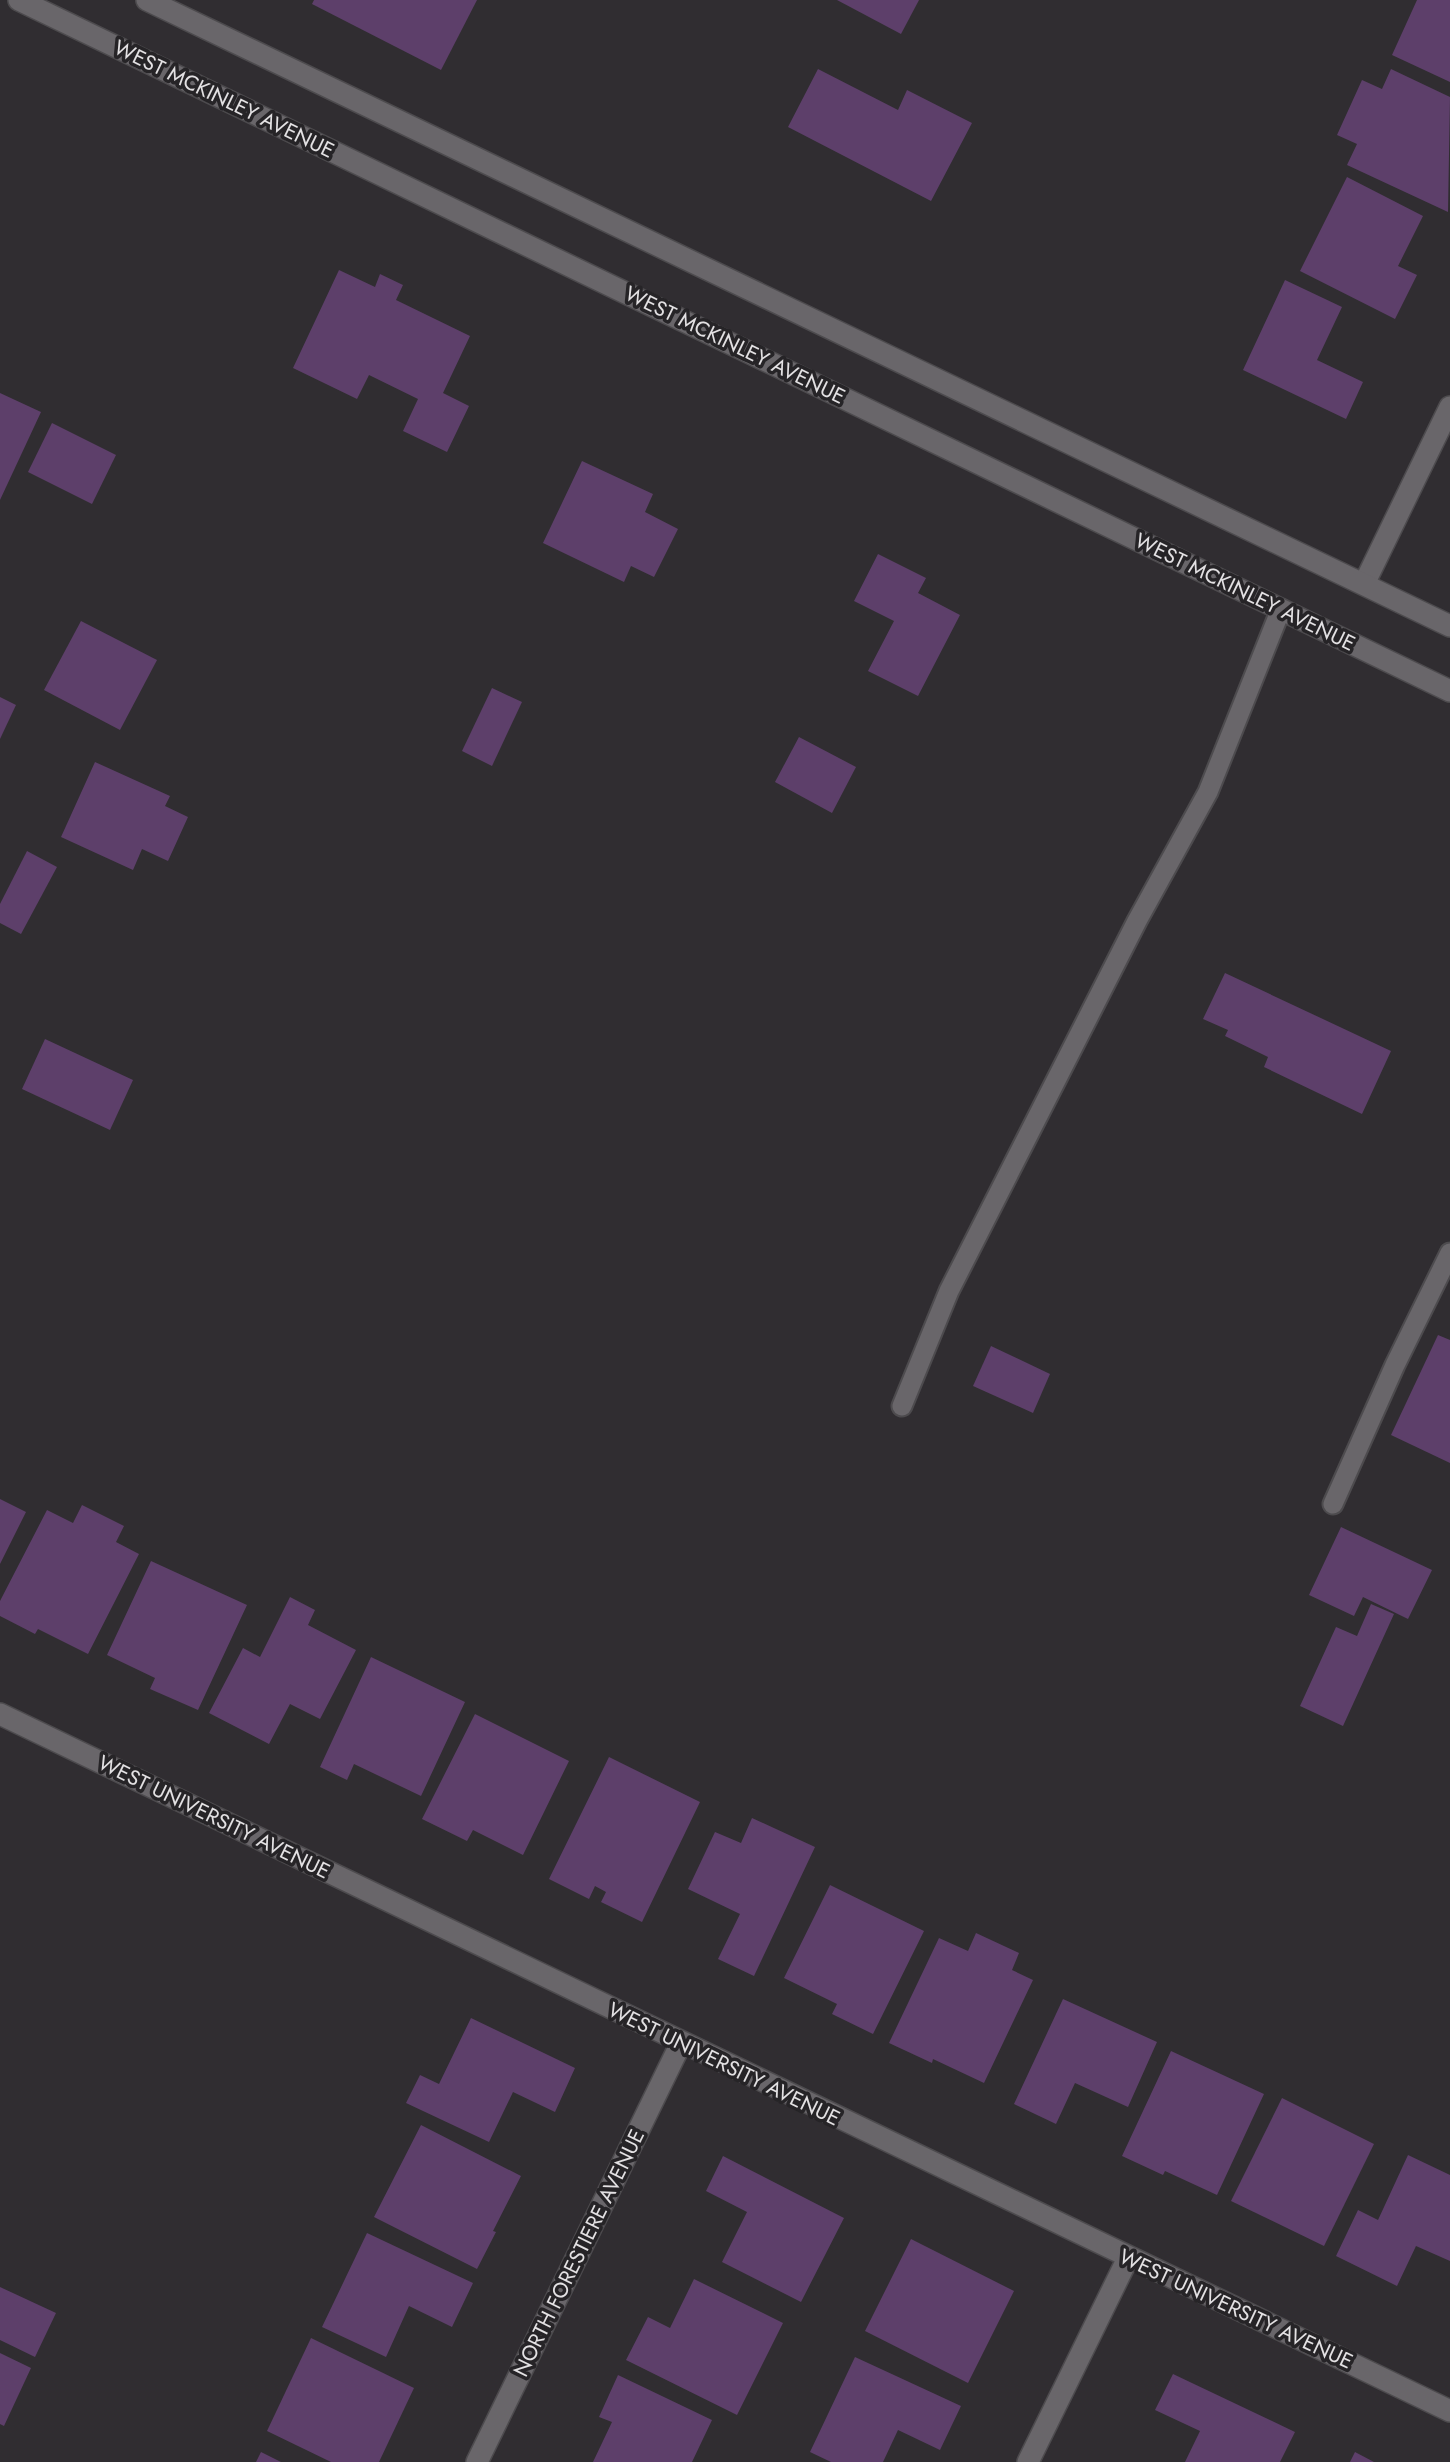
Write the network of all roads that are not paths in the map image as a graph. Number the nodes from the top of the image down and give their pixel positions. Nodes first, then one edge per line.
1 (19, 0) edge
2 (146, 0) edge
3 (1450, 407) edge
4 (1364, 584) junction
5 (1281, 609) junction
6 (1450, 625) edge
7 (1450, 691) edge
8 (1450, 1253) edge
9 (902, 1406) dead end
10 (1333, 1504) dead end
11 (0, 1714) edge
12 (681, 2043) junction
13 (1128, 2258) junction
14 (1450, 2411) edge
15 (477, 2462) edge
16 (1028, 2462) edge

1 - 5 main road, WEST MCKINLEY AVENUE
2 - 4 main road
3 - 4 main road
4 - 6 main road
5 - 7 main road, WEST MCKINLEY AVENUE
5 - 9 lane
8 - 10 lane
11 - 12 main road, WEST UNIVERSITY AVENUE
12 - 13 main road, WEST UNIVERSITY AVENUE
12 - 15 main road, NORTH FORESTIERE AVENUE
13 - 14 main road, WEST UNIVERSITY AVENUE
13 - 16 main road

